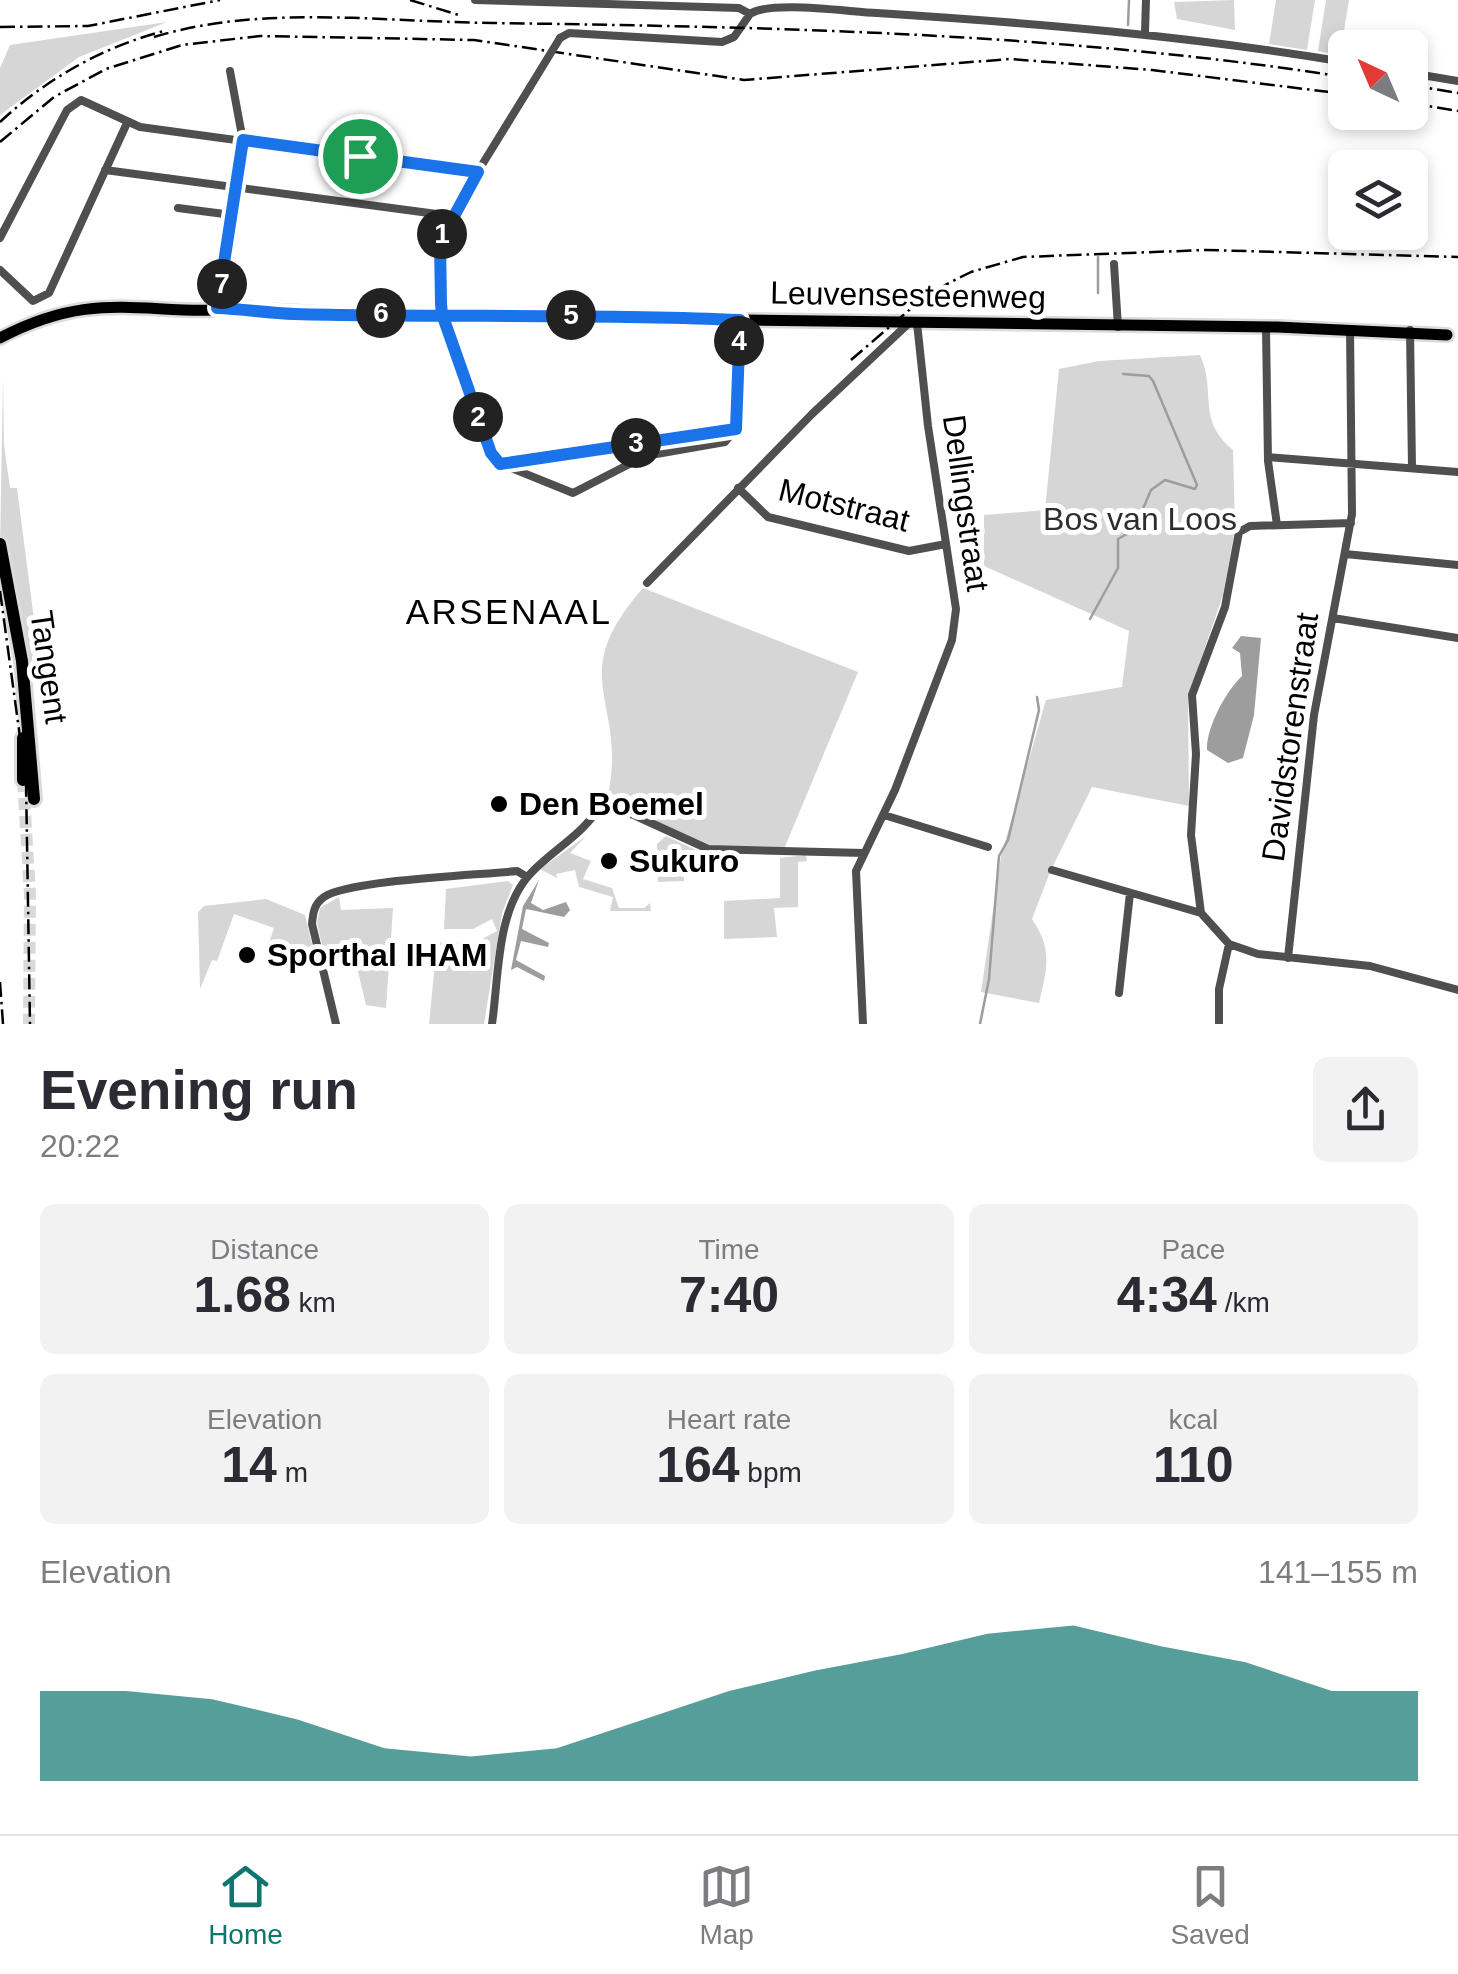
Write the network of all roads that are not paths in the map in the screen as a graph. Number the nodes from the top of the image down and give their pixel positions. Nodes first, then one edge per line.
1 (475, 0) edge
2 (532, 0) edge
3 (1146, 0) edge
4 (750, 14) junction
5 (1140, 32) junction
6 (1328, 60) edge
7 (230, 71) dead end
8 (1428, 76) edge
9 (1458, 81) edge
10 (127, 123) junction
11 (243, 140) junction
12 (105, 170) junction
13 (478, 172) junction
14 (236, 187) junction
15 (178, 208) dead end
16 (232, 215) junction
17 (452, 216) junction
18 (0, 238) edge
19 (1114, 264) dead end
20 (0, 270) edge
21 (217, 308) junction
22 (442, 314) junction
23 (740, 320) junction
24 (913, 323) junction
25 (1118, 327) junction
26 (1266, 329) junction
27 (1350, 332) junction
28 (1410, 333) junction
29 (0, 335) edge
30 (1453, 335) edge
31 (736, 429) junction
32 (1268, 457) junction
33 (1351, 464) junction
34 (506, 466) junction
35 (1412, 468) junction
36 (1458, 472) edge
37 (738, 488) junction
38 (1351, 523) junction
39 (1277, 525) junction
40 (0, 544) edge
41 (946, 544) junction
42 (1345, 554) junction
43 (1458, 566) edge
44 (0, 582) edge
45 (648, 584) dead end
46 (1333, 618) junction
47 (1458, 638) edge
48 (23, 780) tunnel mouth
49 (34, 799) dead end
50 (884, 815) junction
51 (988, 847) dead end
52 (864, 852) junction
53 (1052, 870) dead end
54 (527, 878) junction
55 (1130, 893) junction
56 (1201, 913) junction
57 (1229, 944) junction
58 (1288, 958) junction
59 (1458, 990) edge
60 (1119, 993) dead end
61 (336, 1024) edge
62 (492, 1024) edge
63 (863, 1024) edge
64 (1219, 1024) edge

1 - 2 street
2 - 4 street
3 - 5 street
4 - 5 street
4 - 13 street, bridge
5 - 6 street
7 - 11 street
8 - 9 street
10 - 11 street
10 - 12 street
10 - 18 street
11 - 13 street
11 - 14 street
12 - 14 street
12 - 20 street
13 - 17 street
14 - 16 street
14 - 17 street
15 - 16 street
16 - 21 street
17 - 22 street
19 - 25 street
21 - 22 main road, Leuvensesteenweg
21 - 29 main road, Leuvensesteenweg
22 - 23 main road, Leuvensesteenweg
22 - 34 street
23 - 24 main road, Leuvensesteenweg
23 - 31 street
24 - 25 main road, Leuvensesteenweg
24 - 37 street, Motstraat
24 - 41 street, Dellingstraat
25 - 26 main road, Leuvensesteenweg
26 - 27 main road, Leuvensesteenweg
26 - 32 street
27 - 28 main road, Leuvensesteenweg
27 - 33 street, Davidstorenstraat
28 - 30 main road, Leuvensesteenweg
28 - 35 street
31 - 34 street
31 - 34 street
32 - 33 street
32 - 39 street
33 - 35 street
33 - 38 street, Davidstorenstraat
35 - 36 street
37 - 41 street, Motstraat
37 - 45 street, Motstraat
38 - 39 street
38 - 42 street, Davidstorenstraat
39 - 56 street
40 - 49 highway, Tangent
41 - 50 street, Dellingstraat
42 - 43 street
42 - 46 street, Davidstorenstraat
44 - 48 highway, Tangent
46 - 47 street
46 - 58 street, Davidstorenstraat
50 - 51 street
50 - 52 street, Dellingstraat
52 - 54 street
52 - 63 street
53 - 55 street
54 - 61 street
54 - 62 street
55 - 56 street
55 - 60 street
56 - 57 street
57 - 58 street
57 - 64 street
58 - 59 street

